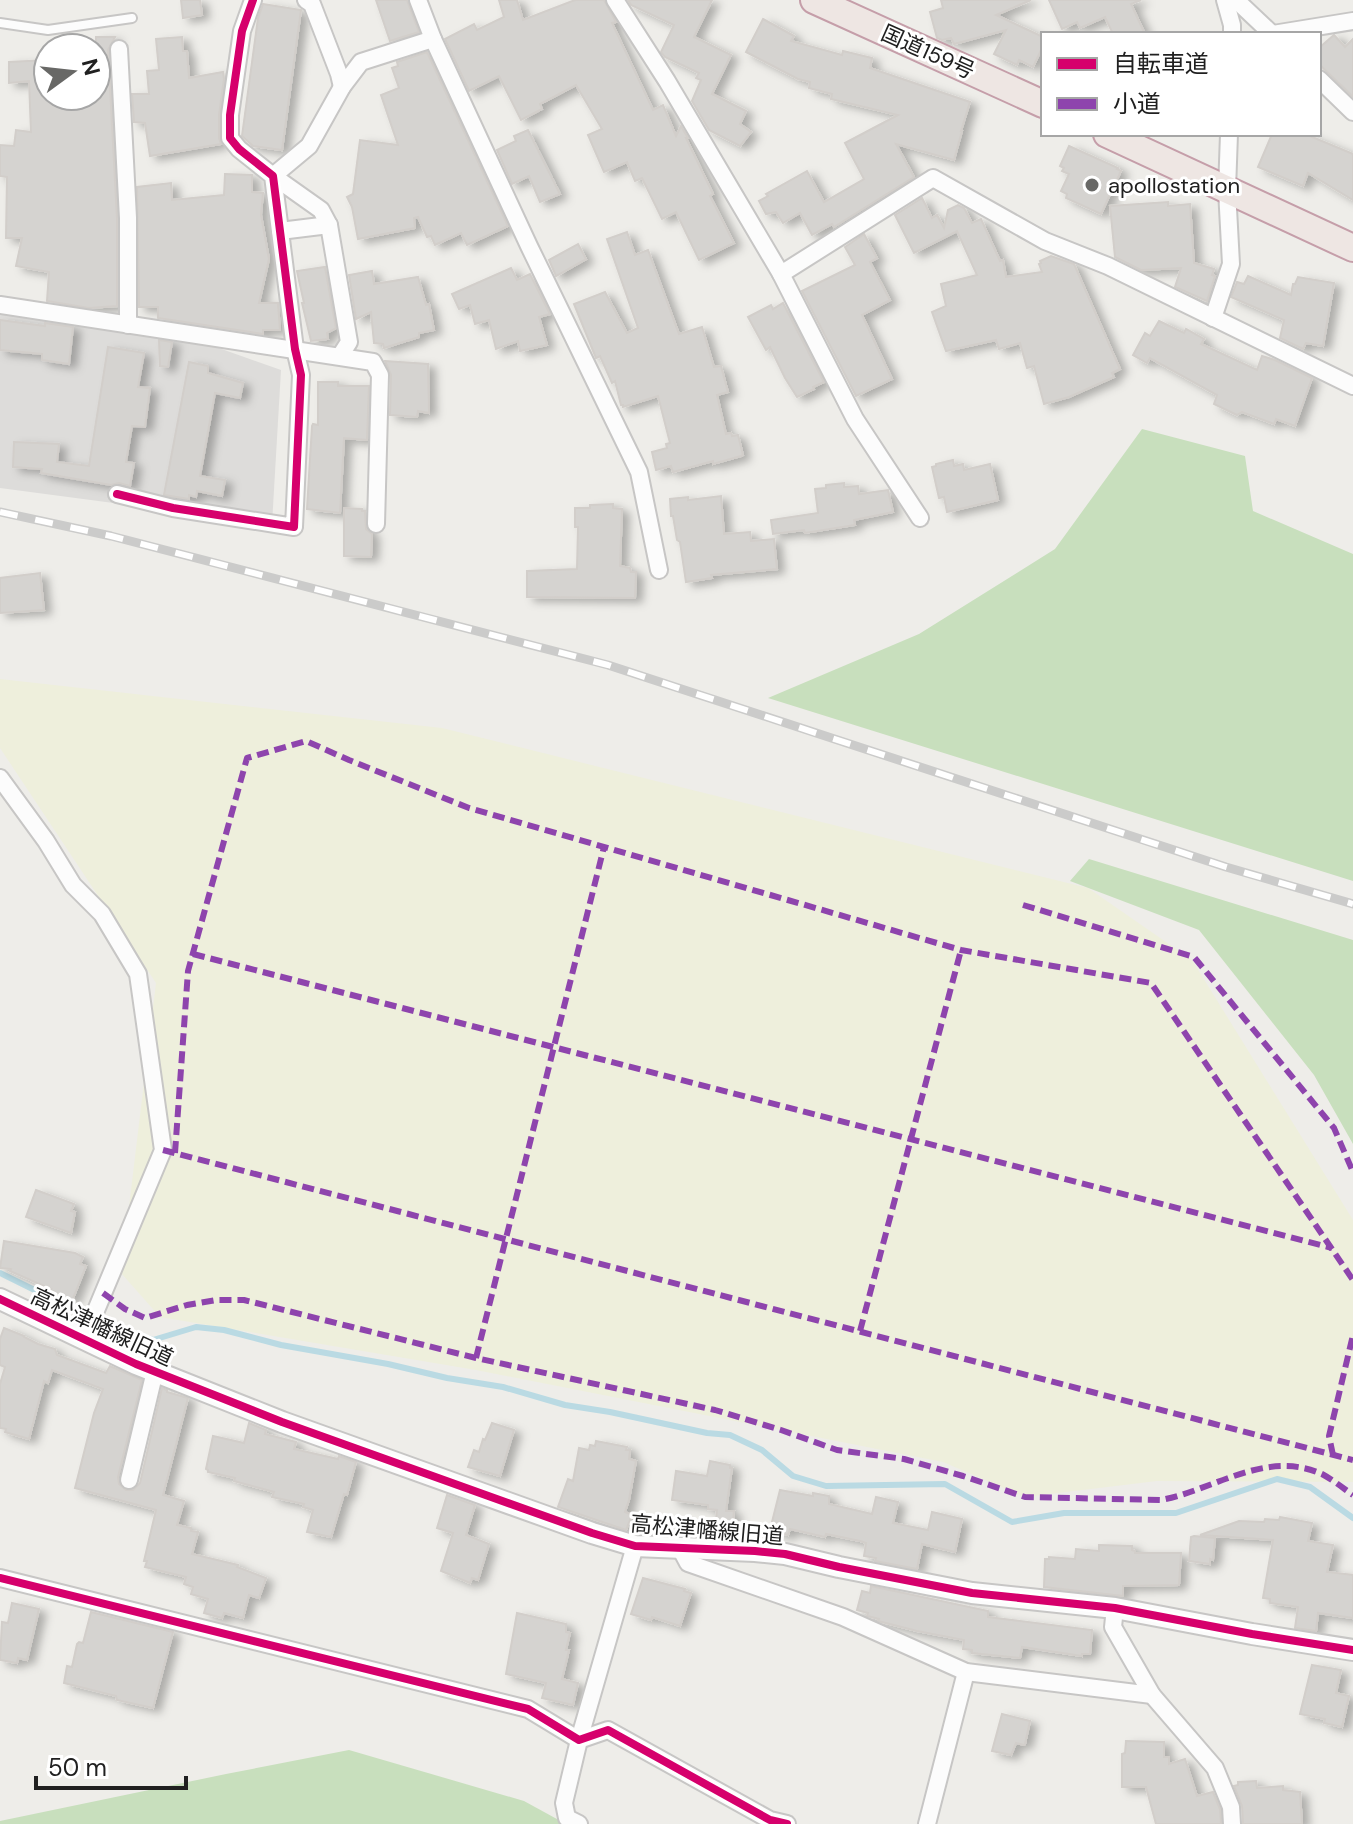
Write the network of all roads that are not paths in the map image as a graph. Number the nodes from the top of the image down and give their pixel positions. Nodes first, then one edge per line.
1 (253, 0) edge
2 (306, 0) edge
3 (418, 0) edge
4 (615, 0) edge
5 (814, 0) edge
6 (1225, 0) edge
7 (1236, 0) edge
8 (132, 18) dead end
9 (1353, 21) edge
10 (0, 23) edge
11 (1232, 32) edge
12 (1270, 32) edge
13 (1284, 32) edge
14 (433, 39) junction
15 (119, 49) dead end
16 (1321, 81) edge
17 (342, 87) junction
18 (1041, 103) edge
19 (1353, 112) edge
20 (1111, 136) edge
21 (1229, 136) edge
22 (273, 176) junction
23 (1227, 190) junction
24 (329, 225) junction
25 (280, 231) junction
26 (1353, 248) edge
27 (781, 274) junction
28 (0, 305) edge
29 (1213, 318) junction
30 (128, 325) junction
31 (295, 349) junction
32 (340, 356) junction
33 (1353, 386) edge
34 (117, 494) dead end
35 (920, 518) dead end
36 (376, 524) dead end
37 (659, 570) dead end
38 (0, 778) edge
39 (0, 1299) edge
40 (86, 1335) junction
41 (155, 1371) junction
42 (129, 1480) dead end
43 (635, 1546) junction
44 (680, 1548) junction
45 (0, 1578) edge
46 (1115, 1608) junction
47 (1353, 1650) edge
48 (966, 1672) junction
49 (1152, 1695) junction
50 (579, 1740) junction
51 (579, 1824) edge
52 (787, 1824) edge
53 (927, 1824) edge
54 (1232, 1824) edge

1 - 22 street
2 - 17 street
3 - 14 street
4 - 27 street
5 - 18 highway, 国道159号
6 - 11 street
7 - 12 street
8 - 10 lane
9 - 13 street
14 - 17 street
14 - 37 street
15 - 30 street
16 - 19 street
17 - 22 street
20 - 23 highway
21 - 23 street
22 - 24 street
22 - 25 street
23 - 26 highway
23 - 29 street
24 - 25 street
24 - 32 street
25 - 31 street
27 - 29 street
27 - 35 street
28 - 30 street
29 - 33 street
30 - 31 street
31 - 32 street
31 - 34 street
32 - 36 street
38 - 40 street
39 - 40 street, 高松津幡線旧道
40 - 41 street, 高松津幡線旧道
41 - 42 street
41 - 43 street, 高松津幡線旧道
43 - 44 street, 高松津幡線旧道
43 - 50 street
44 - 46 street, 高松津幡線旧道
44 - 48 street
45 - 50 street
46 - 47 street, 高松津幡線旧道
46 - 49 street
48 - 49 street
48 - 53 street
49 - 54 street
50 - 51 street
50 - 52 street

